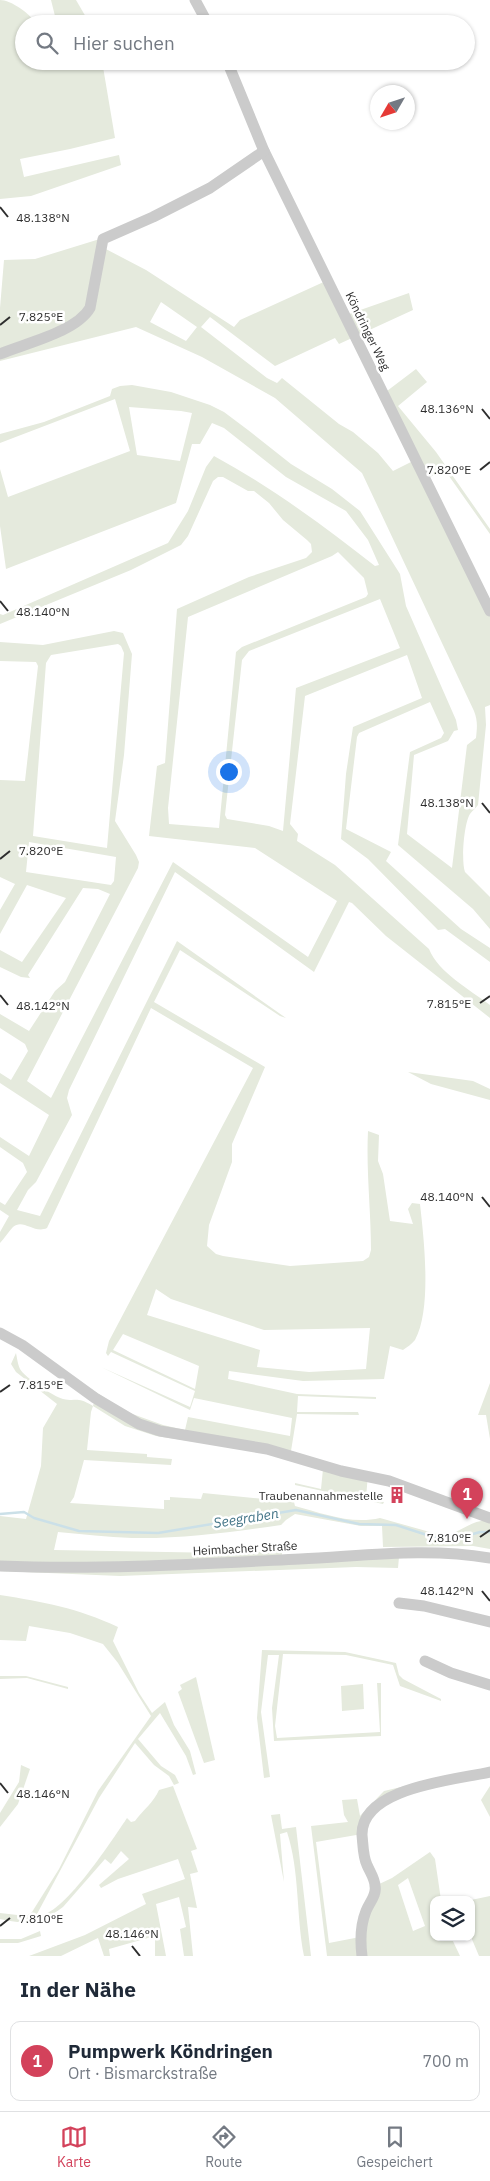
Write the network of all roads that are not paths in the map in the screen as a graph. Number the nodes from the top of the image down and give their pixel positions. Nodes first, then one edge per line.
1 (195, 0) edge
2 (203, 15) edge
3 (231, 70) edge
4 (264, 151) junction
5 (0, 354) edge
6 (490, 611) edge
7 (0, 1333) edge
8 (490, 1518) edge
9 (490, 1558) edge
10 (0, 1566) edge
11 (399, 1603) dead end
12 (490, 1622) edge
13 (425, 1661) dead end
14 (490, 1685) edge
15 (490, 1772) edge
16 (362, 1956) edge

1 - 2 street
3 - 4 street, Köndringer Weg
4 - 5 street
4 - 6 street, Köndringer Weg
7 - 8 street
9 - 10 street, Heimbacher Straße
11 - 12 street
13 - 14 street
15 - 16 street

